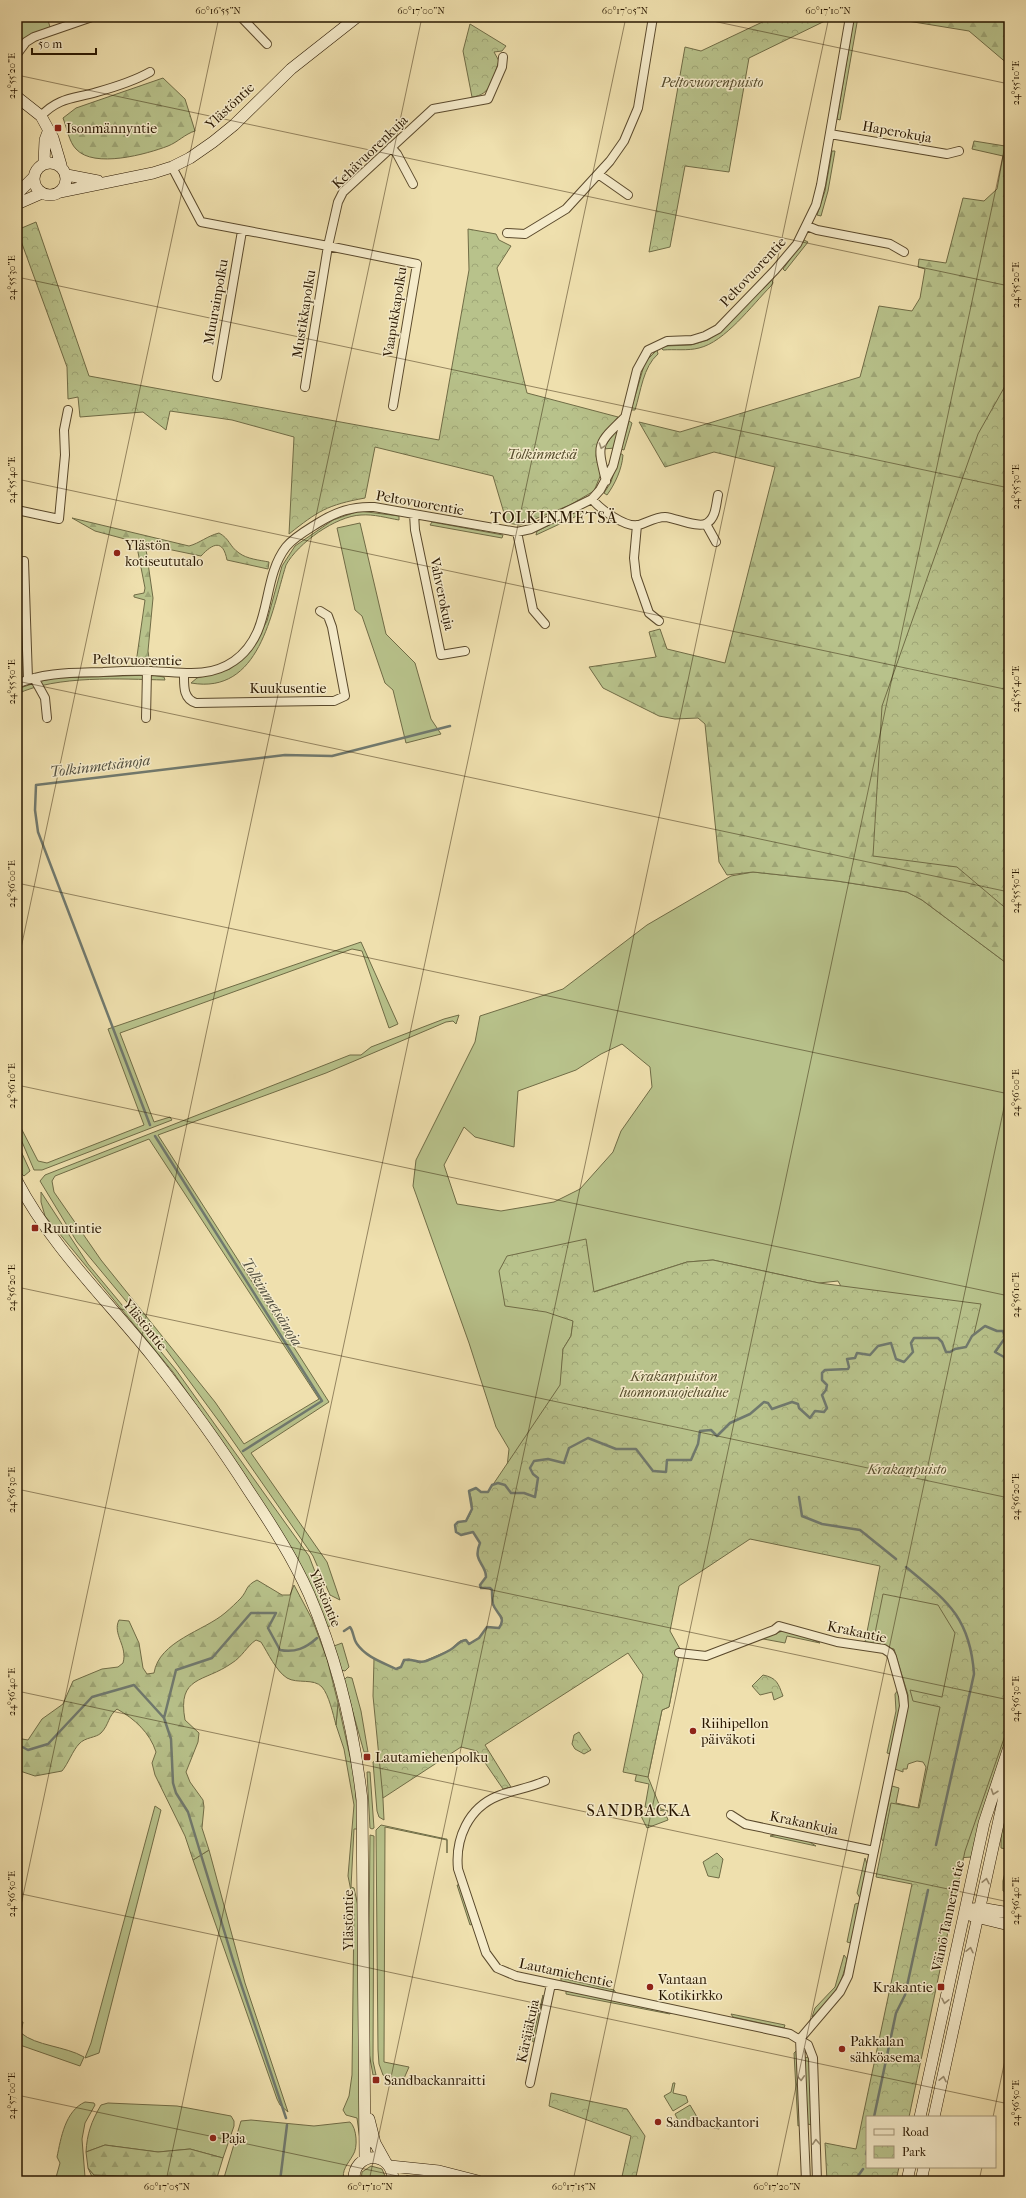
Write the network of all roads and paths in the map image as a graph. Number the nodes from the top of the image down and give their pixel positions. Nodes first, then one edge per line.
1 (92, 17) edge
2 (241, 17) edge
3 (357, 17) edge
4 (654, 17) edge
5 (850, 17) edge
6 (268, 44) dead end
7 (17, 54) edge
8 (503, 57) dead end
9 (150, 72) dead end
10 (17, 97) edge
11 (41, 116) junction
12 (48, 132) junction
13 (830, 134) junction
14 (391, 147) junction
15 (959, 151) dead end
16 (44, 163) junction
17 (172, 167) junction
18 (64, 170) junction
19 (598, 174) junction
20 (34, 177) junction
21 (104, 181) junction
22 (413, 184) dead end
23 (60, 192) junction
24 (42, 193) junction
25 (17, 194) edge
26 (628, 194) dead end
27 (17, 204) edge
28 (807, 226) junction
29 (242, 231) junction
30 (507, 232) dead end
31 (328, 246) junction
32 (904, 252) dead end
33 (217, 377) dead end
34 (305, 387) dead end
35 (393, 406) dead end
36 (68, 410) dead end
37 (624, 418) junction
38 (606, 481) junction
39 (718, 495) dead end
40 (592, 499) junction
41 (17, 510) edge
42 (414, 514) junction
43 (706, 524) junction
44 (637, 525) junction
45 (517, 532) junction
46 (716, 542) dead end
47 (24, 561) dead end
48 (320, 611) dead end
49 (659, 621) dead end
50 (545, 624) dead end
51 (465, 651) dead end
52 (147, 671) junction
53 (184, 674) junction
54 (31, 679) junction
55 (17, 684) edge
56 (48, 718) dead end
57 (146, 718) dead end
58 (17, 1182) edge
59 (679, 1653) dead end
60 (1009, 1747) edge
61 (1009, 1774) edge
62 (544, 1781) dead end
63 (731, 1815) dead end
64 (874, 1851) junction
65 (965, 1911) junction
66 (979, 1913) junction
67 (1009, 1913) edge
68 (1009, 1925) edge
69 (551, 1984) junction
70 (800, 2039) junction
71 (530, 2084) dead end
72 (366, 2113) junction
73 (920, 2116) edge
74 (934, 2116) edge
75 (365, 2159) junction
76 (387, 2164) junction
77 (910, 2168) edge
78 (924, 2168) edge
79 (354, 2181) edge
80 (393, 2181) edge
81 (409, 2181) edge
82 (438, 2181) edge
83 (478, 2181) edge
84 (806, 2181) edge
85 (817, 2181) edge
86 (907, 2181) edge
87 (921, 2181) edge

1 - 7 street
2 - 6 street
3 - 17 main road, Ylästöntie
4 - 19 street
5 - 13 street, Peltovuorentie
8 - 14 street, Kehävuorenkuja
9 - 11 street
10 - 11 main road
11 - 12 main road
12 - 16 main road
12 - 18 main road
13 - 15 street, Haperokuja
13 - 28 street, Peltovuorentie
14 - 22 street
14 - 31 street, Kehävuorenkuja
16 - 18 main road
16 - 20 main road
17 - 21 main road, Ylästöntie
17 - 29 street
18 - 21 main road, Ylästöntie
18 - 23 main road
19 - 26 street
19 - 30 street
20 - 24 main road
20 - 25 main road
21 - 23 main road, Ylästöntie
23 - 24 main road
24 - 27 main road
28 - 32 street
28 - 37 street, Peltovuorentie
29 - 31 street
29 - 33 street, Muurainpolku
31 - 34 street, Mustikkapolku
31 - 35 street, Vaapukkapolku
36 - 41 street
37 - 38 street, Peltovuorentie
37 -> 38 street, Peltovuorentie
38 - 40 street, Peltovuorentie
39 - 43 street
40 - 44 street
40 - 45 street, Peltovuorentie
42 - 45 street, Peltovuorentie
42 - 51 street, Vahverokuja
42 - 53 street, Peltovuorentie
43 - 44 street
43 - 46 street
44 - 49 street
45 - 50 street
47 - 54 street
48 - 53 street, Kuukusentie
52 - 53 street, Peltovuorentie
52 - 54 street, Peltovuorentie
52 - 57 street
54 - 55 street, Peltovuorentie
54 - 56 street
58 - 72 main road, Ylästöntie
59 - 64 street, Krakantie
60 -> 65 main road, Väinö Tannerin tie
66 -> 61 main road, Väinö Tannerin tie
62 - 69 street, Lautamiehentie
63 - 64 street, Krakankuja
64 - 70 street, Krakantie
65 - 66 main road
65 -> 73 main road, Väinö Tannerin tie
66 - 67 main road
66 - 68 main road
74 -> 66 main road, Väinö Tannerin tie
69 - 70 street, Lautamiehentie
69 - 71 street, Käräjäkuja
70 -> 84 street
85 -> 70 street
72 - 75 main road, Ylästöntie
72 - 76 main road, Ylästöntie
75 - 76 main road
75 - 79 main road
76 - 80 main road, Ylästöntie
76 - 83 main road
77 - 86 main road
78 - 87 main road
81 - 82 main road

